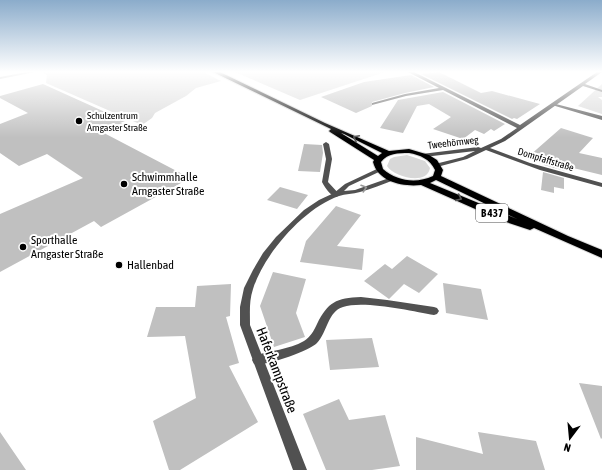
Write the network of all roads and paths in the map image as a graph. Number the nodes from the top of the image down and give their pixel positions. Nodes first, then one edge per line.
1 (260, 94) edge
2 (412, 94) edge
3 (454, 94) edge
4 (569, 94) edge
5 (374, 104) dead end
6 (554, 104) junction
7 (602, 118) edge
8 (323, 124) junction
9 (522, 128) junction
10 (326, 144) dead end
11 (485, 148) junction
12 (388, 153) junction
13 (424, 155) junction
14 (378, 159) junction
15 (437, 165) junction
16 (379, 170) junction
17 (436, 177) junction
18 (392, 179) junction
19 (423, 183) junction
20 (602, 185) edge
21 (336, 195) junction
22 (564, 238) junction
23 (602, 254) edge
24 (434, 311) dead end
25 (258, 360) junction
26 (300, 470) edge

1 - 8 main road
2 - 5 street
3 - 9 street
4 - 6 street, Tweehörnweg
6 - 7 street
6 - 9 street, Tweehörnweg
12 -> 8 main road
8 - 14 main road
9 - 11 street, Tweehörnweg
10 - 21 street
11 - 13 street, Tweehörnweg
11 - 15 street, Tweehörnweg
11 - 20 street, Dompfaffstraße
12 - 13 main road
12 - 14 main road
13 - 15 main road
14 - 16 main road
15 - 17 main road
16 - 18 main road
16 - 21 street, Haferkampstraße
17 - 19 main road
17 - 22 main road, B 437
18 - 19 main road
21 -> 18 street, Haferkampstraße
19 -> 22 main road, B 437
21 - 25 street, Haferkampstraße
22 - 23 main road, B 437
24 - 25 street
25 - 26 street, Haferkampstraße

